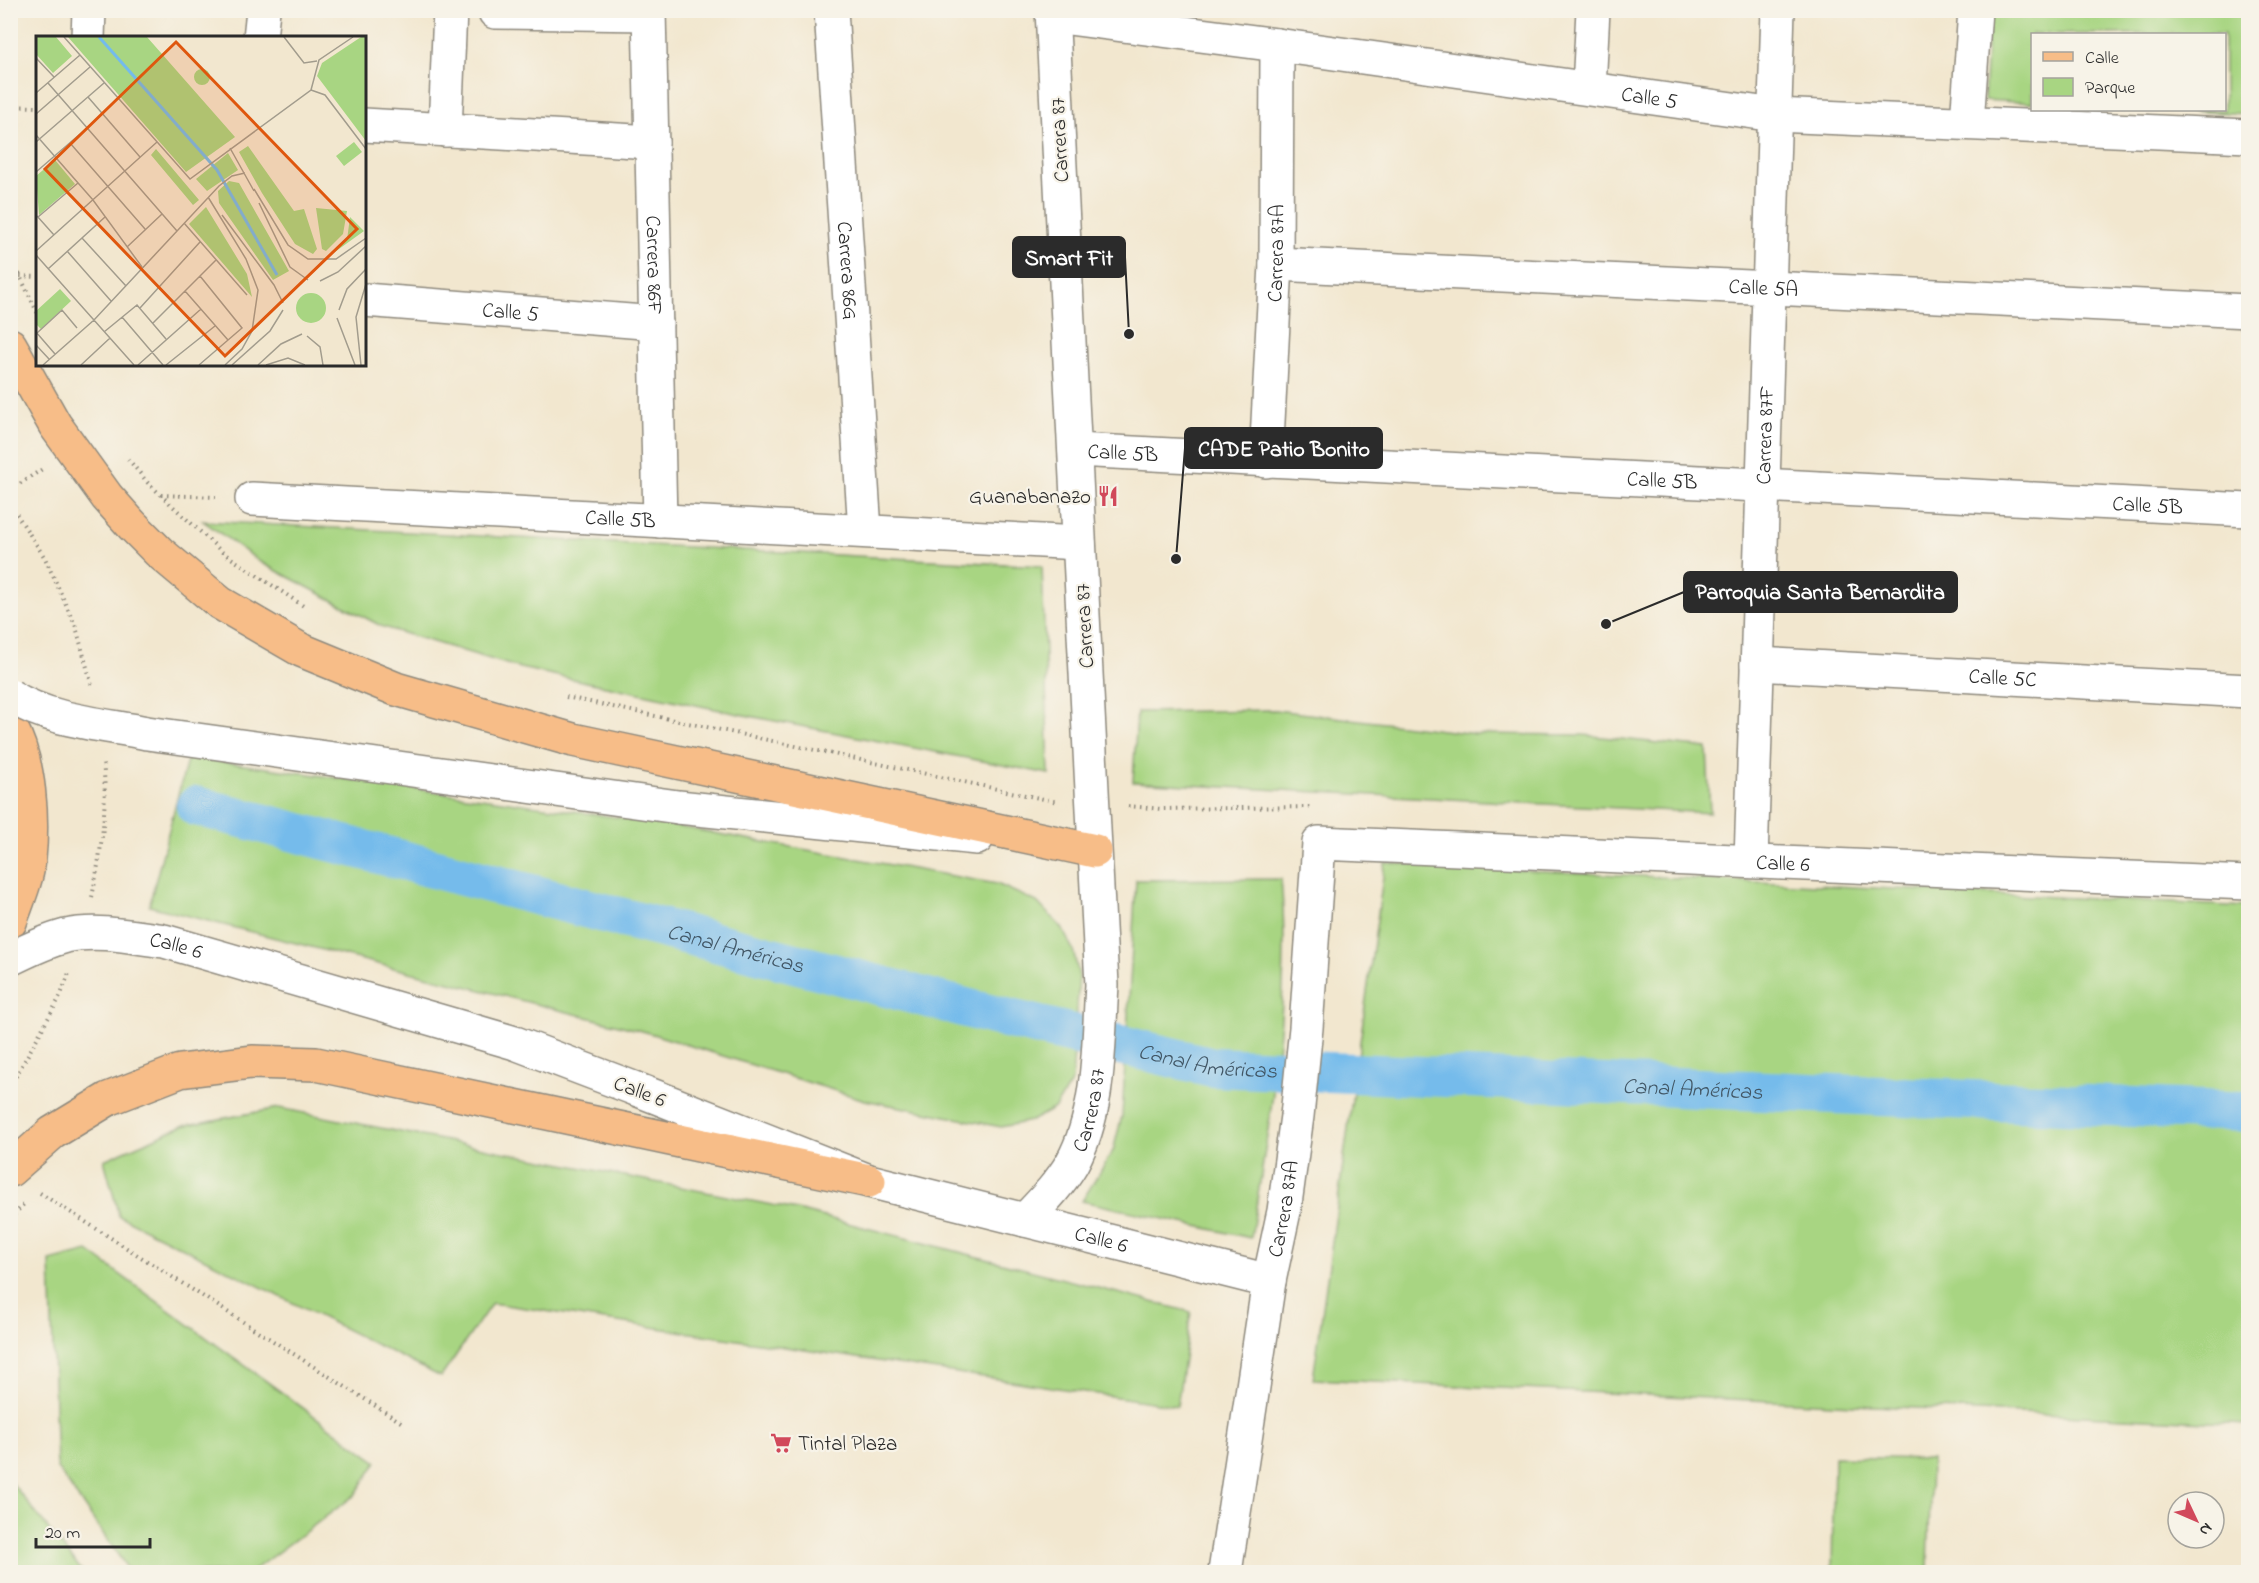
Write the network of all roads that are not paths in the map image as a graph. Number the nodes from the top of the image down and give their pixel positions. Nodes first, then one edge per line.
1 (89, 10) edge
2 (263, 10) edge
3 (450, 10) edge
4 (831, 10) edge
5 (1593, 10) edge
6 (1778, 10) edge
7 (1975, 10) edge
8 (495, 12) edge
9 (649, 12) edge
10 (1053, 13) edge
11 (88, 36) edge
12 (260, 36) edge
13 (1277, 45) junction
14 (1589, 88) junction
15 (1774, 115) junction
16 (1967, 123) junction
17 (366, 125) edge
18 (445, 130) junction
19 (2248, 136) edge
20 (652, 142) junction
21 (1276, 264) junction
22 (1769, 288) junction
23 (366, 300) edge
24 (2248, 311) edge
25 (656, 323) junction
26 (10, 345) edge
27 (1075, 450) junction
28 (1266, 461) junction
29 (1763, 486) junction
30 (252, 499) road end
31 (2248, 510) edge
32 (660, 521) junction
33 (865, 531) junction
34 (1079, 543) junction
35 (1757, 664) junction
36 (2248, 691) edge
37 (10, 696) edge
38 (10, 726) edge
39 (1319, 843) joint
40 (1095, 851) junction
41 (1751, 861) junction
42 (2248, 883) edge
43 (10, 922) edge
44 (10, 959) edge
45 (10, 1170) edge
46 (869, 1181) junction
47 (1024, 1220) junction
48 (1269, 1281) junction
49 (1225, 1572) edge

1 - 11 street
2 - 12 street
3 - 18 street
4 - 33 street, Carrera 86G
5 - 14 street
6 - 15 street, Carrera 87F
7 - 16 street
8 - 9 street
9 - 20 street, Carrera 86F
10 - 13 street, Calle 5
10 - 27 street, Carrera 87
13 - 14 street, Calle 5
13 - 21 street, Carrera 87A
14 - 15 street, Calle 5
15 - 16 street, Calle 5
15 - 22 street, Carrera 87F
16 - 19 street, Calle 5
17 - 18 street
18 - 20 street
20 - 25 street, Carrera 86F
21 - 22 street, Calle 5A
21 - 28 street, Carrera 87A
22 - 24 street, Calle 5A
22 - 29 street, Carrera 87F
23 - 25 street, Calle 5
25 - 32 street, Carrera 86F
26 - 40 main road
27 - 28 street, Calle 5B
27 - 34 street, Carrera 87
28 - 29 street, Calle 5B
29 - 31 street, Calle 5B
29 - 35 street, Carrera 87F
30 - 32 street, Calle 5B
32 - 33 street, Calle 5B
33 - 34 street, Calle 5B
34 - 40 street, Carrera 87
35 - 36 street, Calle 5C
35 - 41 street, Carrera 87F
37 - 40 street, bridge
38 - 43 main road
39 - 41 street, Calle 6
39 - 48 street, Carrera 87A
40 - 47 street, Carrera 87
41 - 42 street, Calle 6
44 - 46 street, Calle 6, bridge
45 - 46 main road
46 - 47 street, Calle 6
47 - 48 street, Calle 6
48 - 49 street, Carrera 87A

